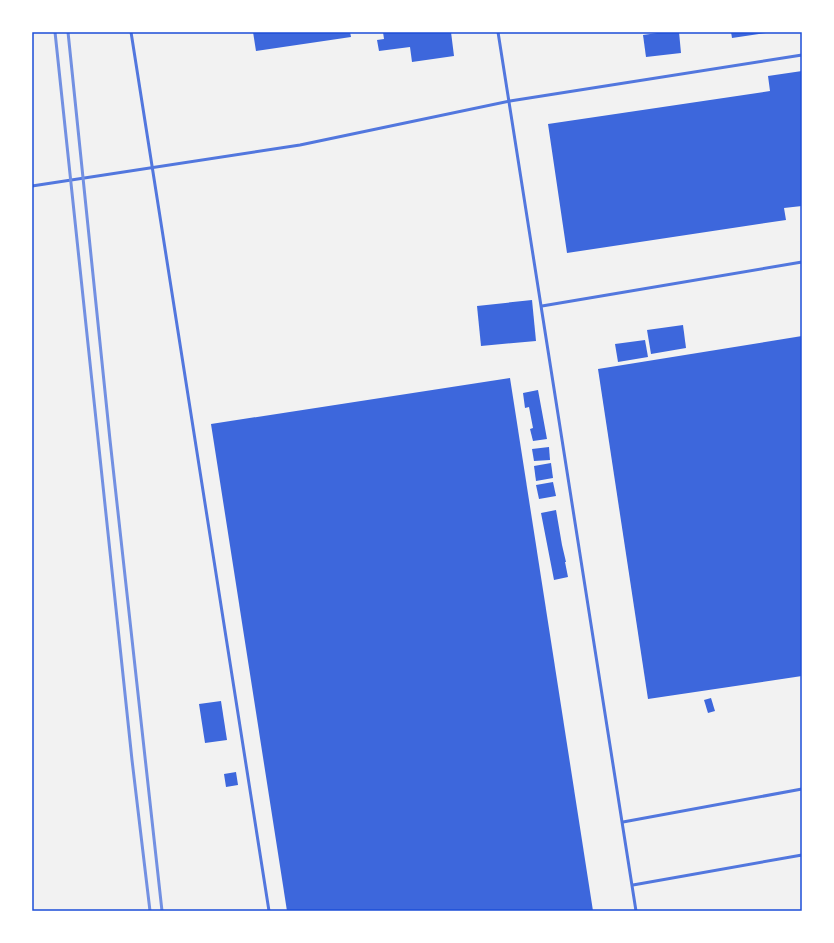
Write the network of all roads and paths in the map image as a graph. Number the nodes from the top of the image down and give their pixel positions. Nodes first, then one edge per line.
1 (131, 32) edge
2 (498, 32) edge
3 (802, 55) edge
4 (510, 101) junction
5 (32, 186) edge
6 (802, 262) edge
7 (542, 306) junction
8 (802, 789) edge
9 (623, 822) junction
10 (802, 856) edge
11 (633, 885) junction
12 (269, 911) edge
13 (636, 911) edge

1 - 12 lane
2 - 4 lane
3 - 4 lane
4 - 5 lane
4 - 7 lane
6 - 7 lane
7 - 9 lane
8 - 9 lane
9 - 11 lane
10 - 11 lane
11 - 13 lane

